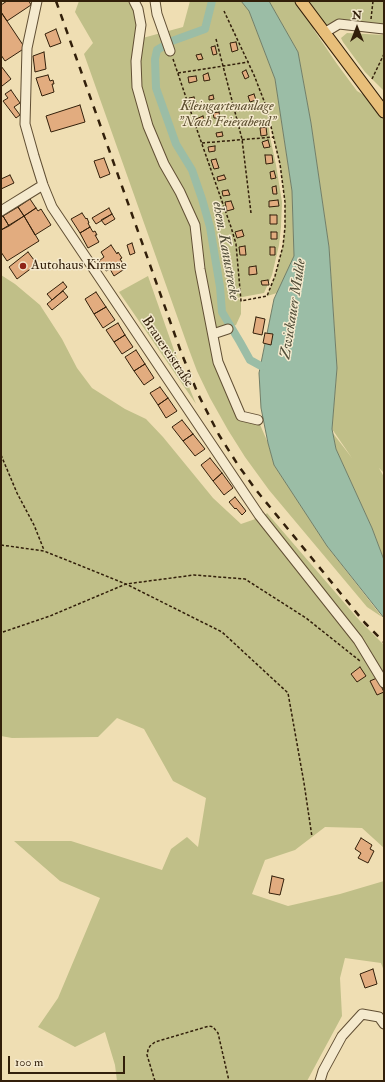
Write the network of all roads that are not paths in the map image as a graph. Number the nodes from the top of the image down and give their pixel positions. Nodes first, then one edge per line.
1 (37, 1) edge
2 (134, 1) edge
3 (155, 1) edge
4 (300, 1) edge
5 (384, 29) edge
6 (324, 33) junction
7 (170, 51) road end
8 (384, 112) edge
9 (43, 185) junction
10 (1, 211) edge
11 (228, 329) dead end
12 (213, 334) junction
13 (258, 420) dead end
14 (384, 683) edge
15 (384, 1024) edge
16 (320, 1081) edge

1 - 9 street, Brauereistraße
2 - 12 street
3 - 7 street
4 - 6 main road
5 - 6 street
6 - 8 main road
9 - 10 street
9 - 14 street, Brauereistraße
11 - 12 street
12 - 13 street
15 - 16 street

